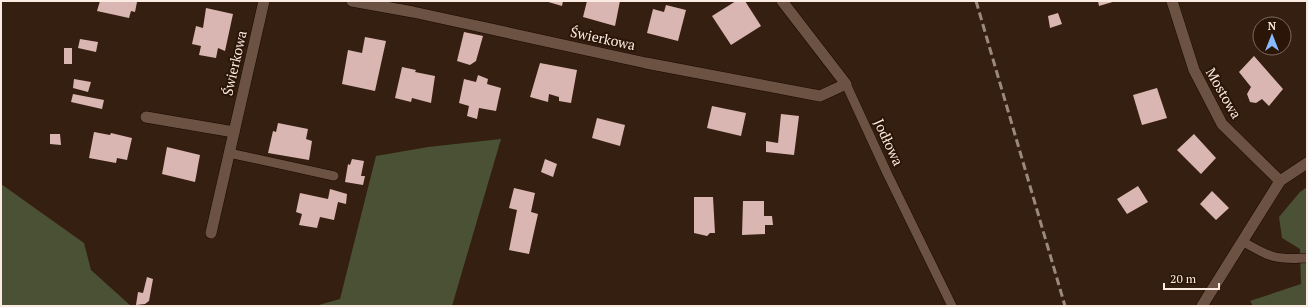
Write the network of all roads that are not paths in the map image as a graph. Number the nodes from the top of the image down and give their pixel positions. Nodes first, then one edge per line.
1 (264, 1) edge
2 (352, 1) edge
3 (782, 1) edge
4 (1172, 1) edge
5 (846, 84) junction
6 (146, 117) dead end
7 (234, 132) junction
8 (229, 154) junction
9 (1307, 163) edge
10 (334, 176) dead end
11 (1280, 181) junction
12 (211, 233) dead end
13 (1242, 241) junction
14 (1307, 258) edge
15 (952, 306) edge
16 (1202, 306) edge

1 - 7 street, Świerkowa
2 - 5 street, Świerkowa
3 - 5 street, Jodłowa
4 - 11 street, Mostowa
5 - 15 lane, Jodłowa
6 - 7 street
7 - 8 street, Świerkowa
8 - 10 lane
8 - 12 street, Świerkowa
9 - 11 street
11 - 13 street
13 - 14 lane
13 - 16 street

